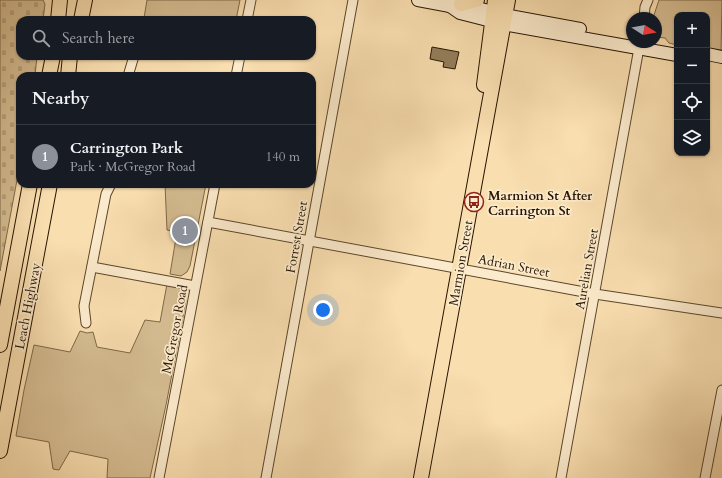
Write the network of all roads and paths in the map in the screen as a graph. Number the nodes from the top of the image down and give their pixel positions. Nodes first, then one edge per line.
1 (55, 0) edge
2 (60, 0) edge
3 (77, 0) edge
4 (85, 0) edge
5 (251, 0) edge
6 (353, 0) edge
7 (418, 0) edge
8 (477, 0) edge
9 (508, 0) edge
10 (648, 0) edge
11 (456, 5) junction
12 (645, 12) edge
13 (498, 14) edge
14 (54, 16) edge
15 (58, 16) edge
16 (75, 16) edge
17 (82, 16) edge
18 (248, 16) edge
19 (626, 40) edge
20 (662, 47) edge
21 (638, 48) edge
22 (655, 48) edge
23 (674, 49) edge
24 (674, 54) edge
25 (710, 55) edge
26 (722, 57) edge
27 (52, 60) edge
28 (70, 60) edge
29 (133, 60) edge
30 (239, 60) edge
31 (710, 60) edge
32 (722, 62) edge
33 (50, 72) edge
34 (68, 72) edge
35 (129, 72) edge
36 (237, 72) edge
37 (29, 188) edge
38 (49, 188) edge
39 (109, 188) edge
40 (214, 188) edge
41 (208, 222) junction
42 (309, 241) junction
43 (92, 267) junction
44 (456, 268) junction
45 (195, 286) junction
46 (595, 294) junction
47 (722, 314) edge
48 (86, 323) dead end
49 (0, 344) edge
50 (722, 390) edge
51 (0, 451) edge
52 (159, 478) edge
53 (266, 478) edge
54 (414, 478) edge
55 (421, 478) edge
56 (561, 478) edge
57 (705, 478) edge

1 - 14 main road
2 - 15 main road
3 - 16 main road
4 - 17 main road
5 - 18 street
6 - 42 street, Forrest Street
7 - 11 main road
8 - 11 main road
9 - 13 main road, Marmion Street
10 - 12 street
11 - 13 main road
13 - 19 main road
13 - 44 main road, Marmion Street
20 - 23 main road
21 - 46 street, Aurelian Street
22 - 24 main road
25 - 26 main road
27 - 33 main road
28 - 34 main road
29 - 35 street
30 - 36 street
31 - 32 main road
37 - 49 main road, Leach Highway
38 - 51 main road, Leach Highway
39 - 43 street
40 - 41 street, McGregor Road
41 - 42 street, Adrian Street
41 - 45 street, McGregor Road
42 - 44 street, Adrian Street
42 - 53 street, Forrest Street
43 - 45 street
43 - 48 street
44 - 46 street, Adrian Street
44 - 54 main road, Marmion Street
44 - 55 main road, Marmion Street
45 - 52 street, McGregor Road
46 - 47 street, Adrian Street
46 - 56 street, Aurelian Street
50 - 57 street

